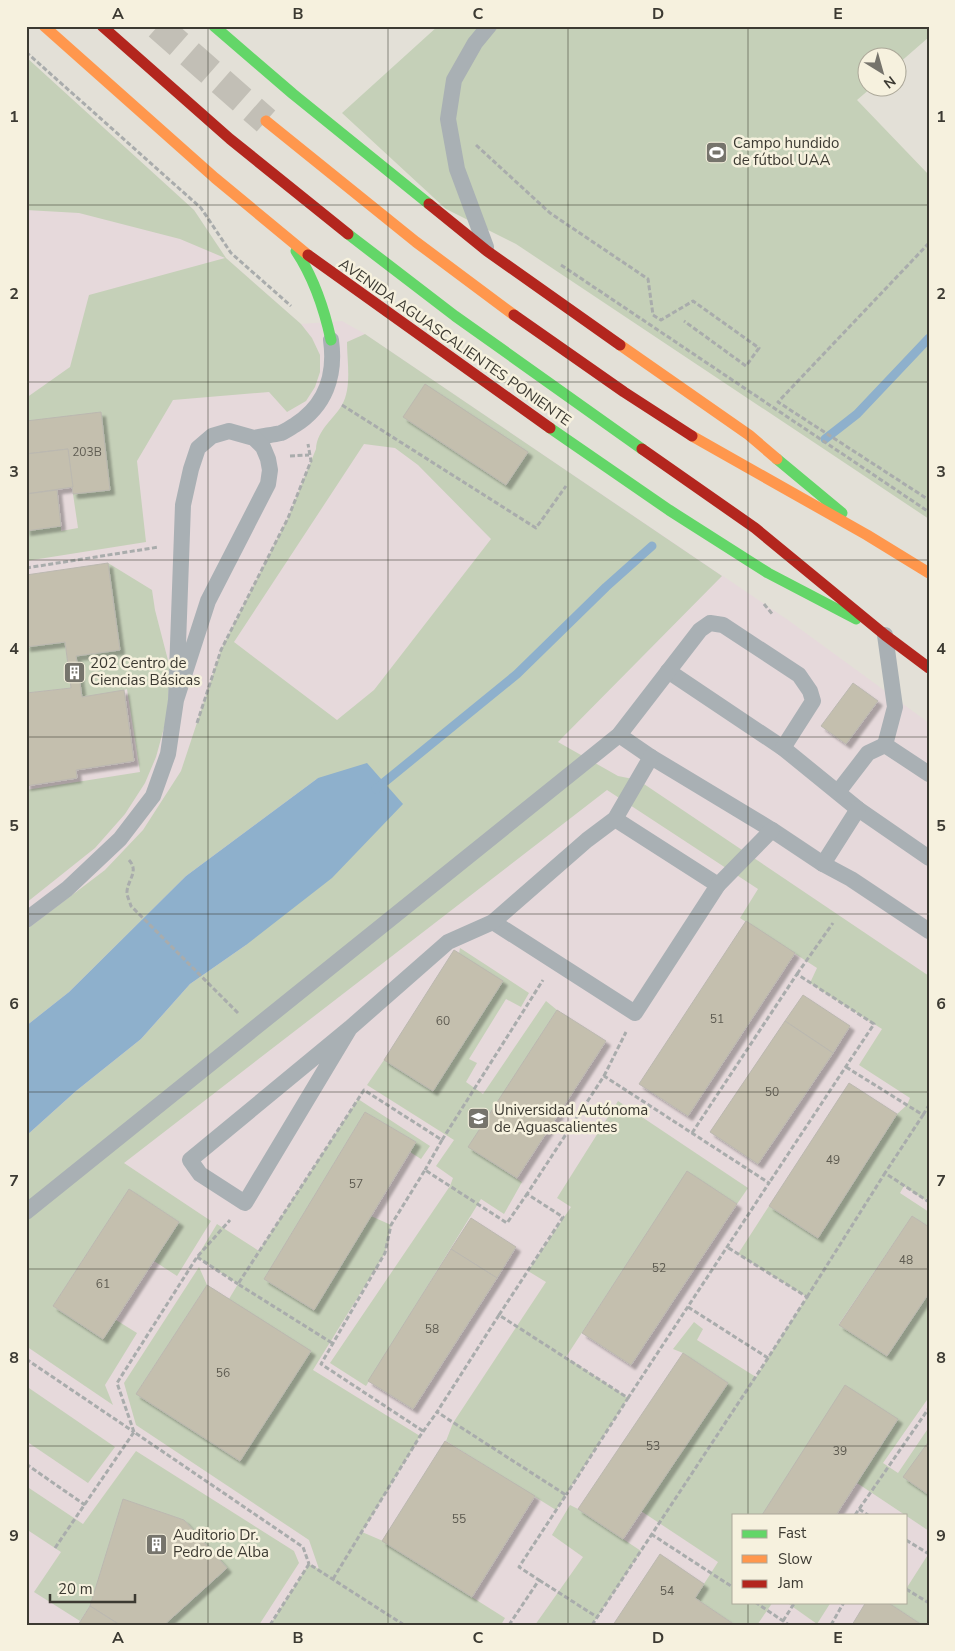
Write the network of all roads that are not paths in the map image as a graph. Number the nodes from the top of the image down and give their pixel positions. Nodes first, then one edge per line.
1 (44, 26) edge
2 (102, 26) edge
3 (214, 26) edge
4 (489, 26) edge
5 (266, 121) tunnel mouth
6 (283, 234) junction
7 (487, 251) junction
8 (331, 340) joint
9 (254, 438) junction
10 (872, 538) junction
11 (929, 573) edge
12 (180, 601) junction
13 (208, 601) junction
14 (885, 635) junction
15 (929, 668) edge
16 (668, 671) junction
17 (176, 700) junction
18 (619, 735) junction
19 (885, 745) junction
20 (783, 748) junction
21 (651, 757) junction
22 (929, 774) edge
23 (838, 792) junction
24 (858, 809) junction
25 (615, 819) junction
26 (772, 830) junction
27 (929, 858) edge
28 (823, 864) junction
29 (718, 885) junction
30 (26, 920) edge
31 (493, 922) junction
32 (929, 931) edge
33 (350, 1028) junction
34 (26, 1212) edge

1 - 6 street, AVENIDA AGUASCALIENTES PONIENTE
2 - 14 street, AVENIDA AGUASCALIENTES PONIENTE
3 - 7 street
4 - 7 lane
5 - 10 street
6 - 8 street
6 - 14 street, AVENIDA AGUASCALIENTES PONIENTE
7 - 10 street
8 - 9 lane
9 - 12 lane
9 - 13 lane
10 - 11 street
12 - 13 lane
12 - 17 lane
13 - 17 lane
14 - 15 street, AVENIDA AGUASCALIENTES PONIENTE
14 - 19 lane
16 - 18 lane
16 - 20 lane
16 - 20 lane
17 - 30 lane
18 - 21 lane
18 - 34 lane
19 - 22 lane
19 - 23 lane
20 - 23 lane
21 - 25 lane
21 - 26 lane
23 - 24 lane
24 - 27 lane
24 - 28 lane
25 - 29 lane
25 - 31 lane
26 - 28 lane
26 - 29 lane
28 - 32 lane
29 - 31 lane
31 - 33 lane
33 - 33 lane

